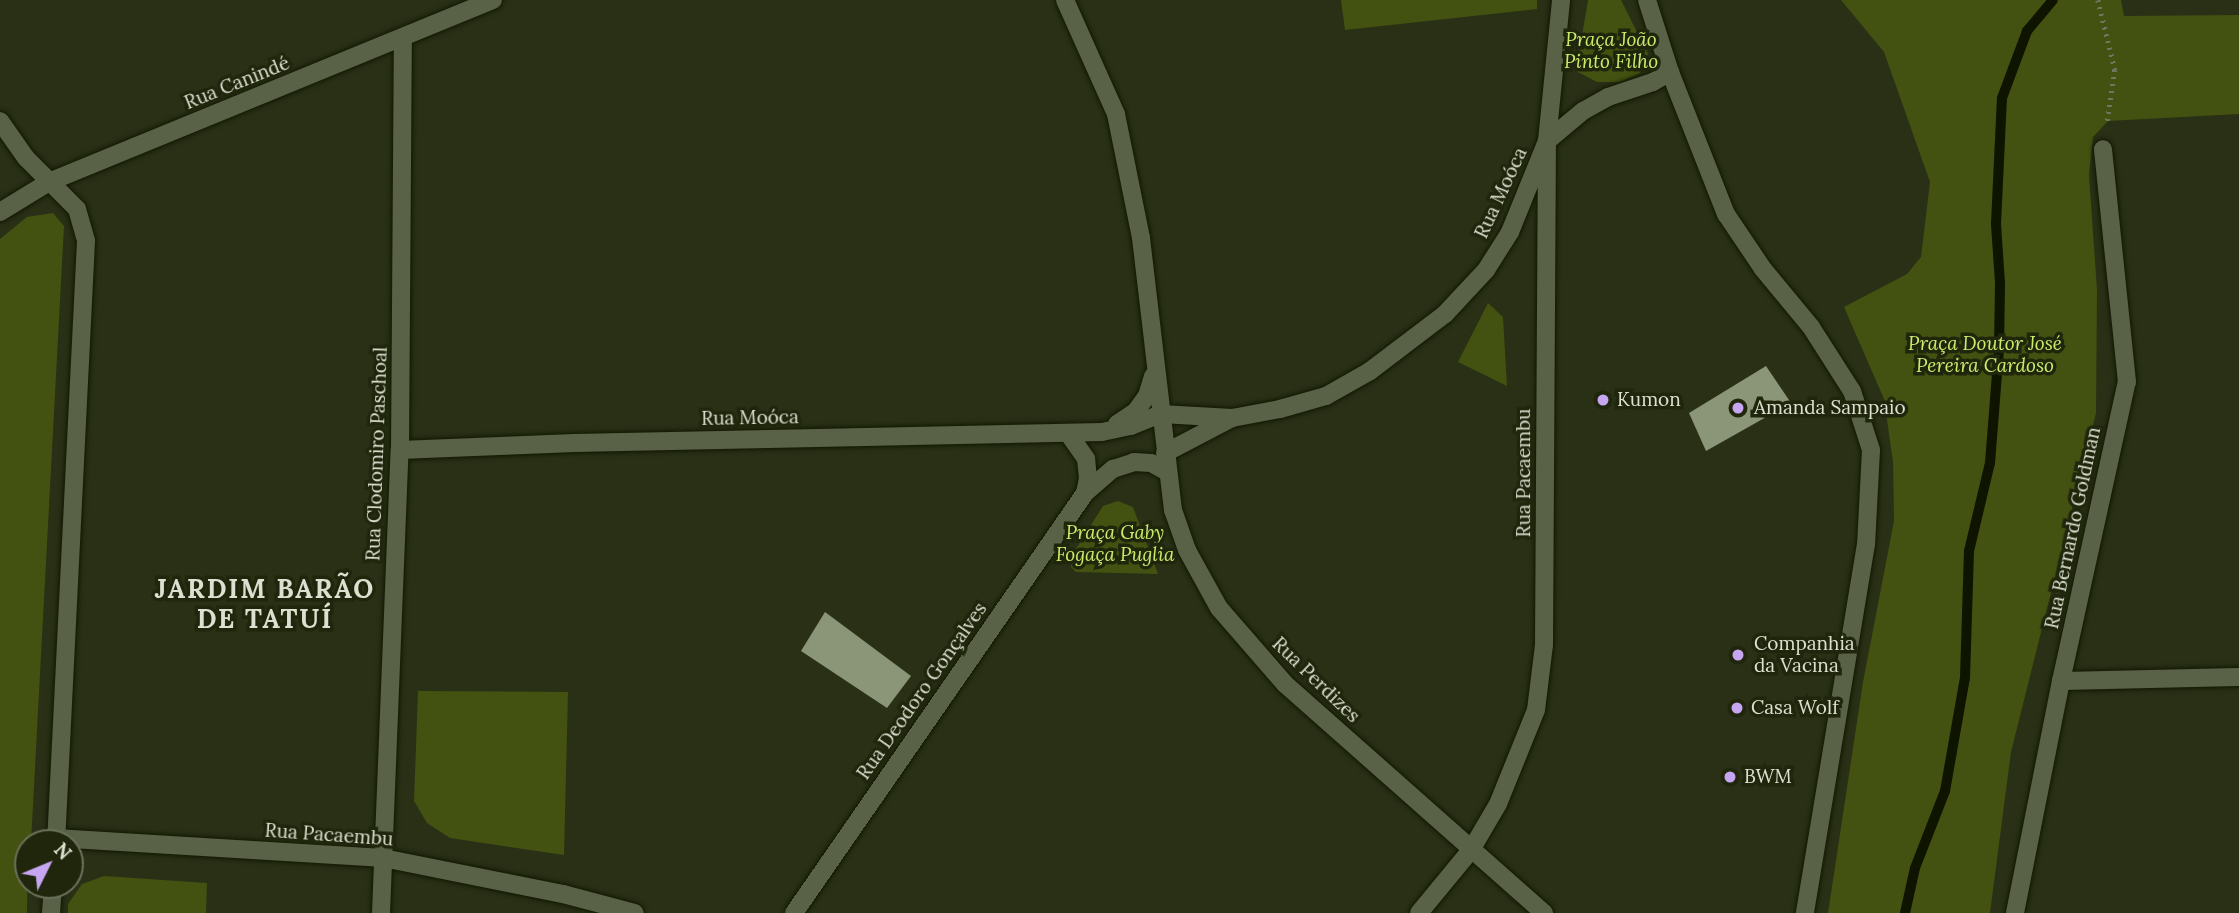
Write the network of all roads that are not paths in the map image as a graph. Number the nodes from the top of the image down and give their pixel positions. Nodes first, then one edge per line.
1 (493, 0) edge
2 (1065, 0) edge
3 (1561, 0) edge
4 (1647, 0) edge
5 (403, 39) junction
6 (1671, 72) junction
7 (0, 121) edge
8 (1548, 141) junction
9 (2104, 149) road end
10 (49, 182) junction
11 (0, 212) edge
12 (1155, 370) junction
13 (1161, 414) junction
14 (1232, 418) junction
15 (1102, 432) junction
16 (1068, 433) junction
17 (400, 450) junction
18 (1166, 463) junction
19 (1086, 493) junction
20 (2239, 677) edge
21 (2061, 681) junction
22 (57, 829) edge
23 (84, 842) edge
24 (1471, 850) junction
25 (383, 858) junction
26 (381, 913) edge
27 (635, 913) edge
28 (794, 913) edge
29 (1419, 913) edge
30 (1544, 913) edge
31 (1805, 913) edge
32 (2015, 913) edge

1 - 5 street, Rua Canindé
2 - 12 street, Rua Perdizes
3 - 8 street, Rua Pacaembu
4 - 6 street
5 - 10 street, Rua Canindé
5 - 17 street, Rua Clodomiro Paschoal
6 - 8 street, Rua Moóca
6 - 31 street
7 - 10 street
8 - 14 street, Rua Moóca
8 - 24 street, Rua Pacaembu
9 - 21 street, Rua Bernardo Goldman
10 - 11 street, Rua Canindé
10 - 22 street
12 - 13 street, Rua Perdizes
12 - 15 street
13 - 14 street, Rua Moóca
13 - 15 street, Rua Moóca
13 - 18 street, Rua Perdizes
14 - 18 street, Rua Moóca
15 - 16 street, Rua Moóca
16 - 17 street, Rua Moóca
16 - 19 street
17 - 25 street, Rua Clodomiro Paschoal
18 - 19 street, Rua Deodoro Gonçalves
18 - 24 street, Rua Perdizes
19 - 28 street, Rua Deodoro Gonçalves
20 - 21 street
21 - 32 street, Rua Bernardo Goldman
23 - 25 street, Rua Pacaembu
24 - 29 street, Rua Pacaembu
24 - 30 street, Rua Perdizes
25 - 26 street, Rua Clodomiro Paschoal
25 - 27 street, Rua Pacaembu

